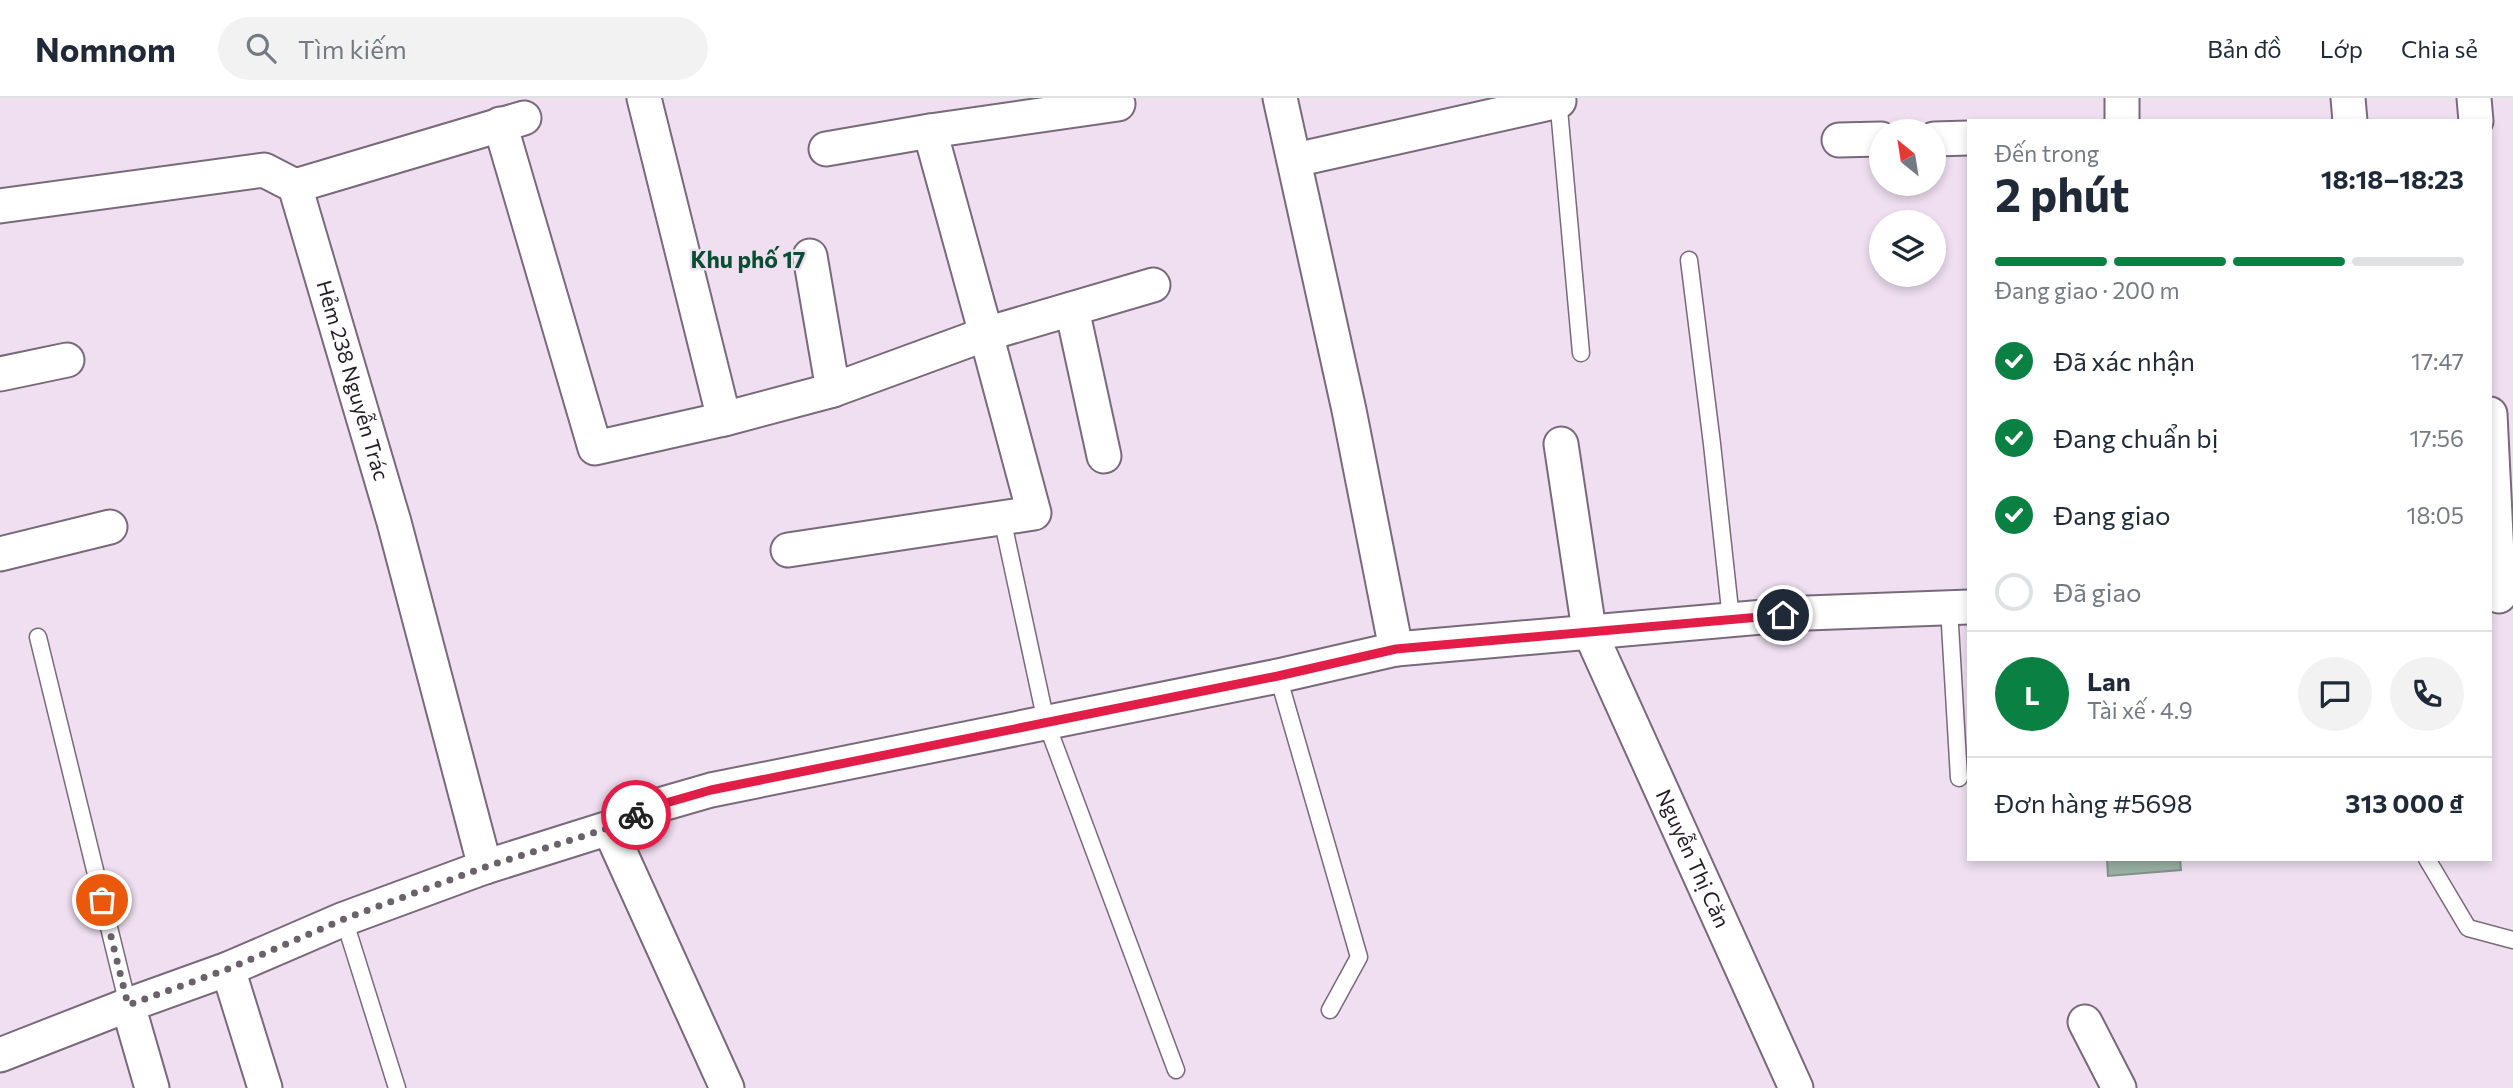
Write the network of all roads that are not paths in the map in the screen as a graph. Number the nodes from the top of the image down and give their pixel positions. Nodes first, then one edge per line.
1 (644, 98) edge
2 (1280, 98) edge
3 (2122, 98) edge
4 (2348, 98) edge
5 (2474, 98) edge
6 (1558, 100) edge
7 (1118, 104) dead end
8 (1479, 108) edge
9 (2122, 119) edge
10 (2350, 119) edge
11 (2476, 119) edge
12 (930, 131) junction
13 (1967, 138) edge
14 (1869, 139) edge
15 (1946, 139) edge
16 (1839, 140) dead end
17 (826, 149) dead end
18 (1295, 160) junction
19 (295, 186) junction
20 (0, 206) edge
21 (810, 256) dead end
22 (1689, 260) dead end
23 (1153, 285) dead end
24 (1072, 309) junction
25 (986, 334) junction
26 (1581, 353) dead end
27 (67, 360) dead end
28 (0, 374) edge
29 (833, 390) junction
30 (724, 419) junction
31 (1561, 444) dead end
32 (2492, 447) edge
33 (1104, 456) dead end
34 (1002, 518) junction
35 (110, 527) dead end
36 (788, 550) dead end
37 (0, 554) edge
38 (2501, 596) edge
39 (1959, 608) edge
40 (1731, 619) junction
41 (1589, 630) junction
42 (38, 637) dead end
43 (1396, 649) junction
44 (1278, 676) junction
45 (1046, 722) junction
46 (1959, 778) dead end
47 (609, 828) junction
48 (2428, 861) edge
49 (485, 867) junction
50 (344, 919) junction
51 (2513, 940) edge
52 (228, 969) junction
53 (128, 1005) junction
54 (1329, 1010) dead end
55 (2085, 1023) dead end
56 (0, 1055) edge
57 (1176, 1070) dead end
58 (152, 1088) edge
59 (265, 1088) edge
60 (397, 1088) edge
61 (727, 1088) edge
62 (1796, 1088) edge
63 (2119, 1088) edge

1 - 30 street
2 - 18 street
3 - 9 street
4 - 10 street
5 - 11 street
6 - 8 street
6 - 26 lane
7 - 12 street
8 - 18 street
12 - 17 street
12 - 25 street
13 - 15 street
14 - 16 street
18 - 43 street
19 - 20 street
19 - 30 street
19 - 49 street, Hẻm 238 Nguyễn Trác
21 - 29 street
22 - 40 lane
23 - 24 street
24 - 25 street
24 - 33 street
25 - 29 street
25 - 34 street
27 - 28 street
29 - 30 street
31 - 41 street, Nguyễn Thị Căn
32 - 38 street
34 - 36 street
34 - 45 lane
35 - 37 street
39 - 40 street
39 - 46 lane
40 - 41 street
41 - 43 street
41 - 62 street, Nguyễn Thị Căn
42 - 53 lane
43 - 44 street
44 - 45 street
44 - 54 lane
45 - 47 street
45 - 57 lane
47 - 49 street
47 - 61 street
48 - 51 lane
49 - 50 street
50 - 52 street
50 - 60 lane
52 - 53 street
52 - 59 street
53 - 56 street
53 - 58 street
55 - 63 street

